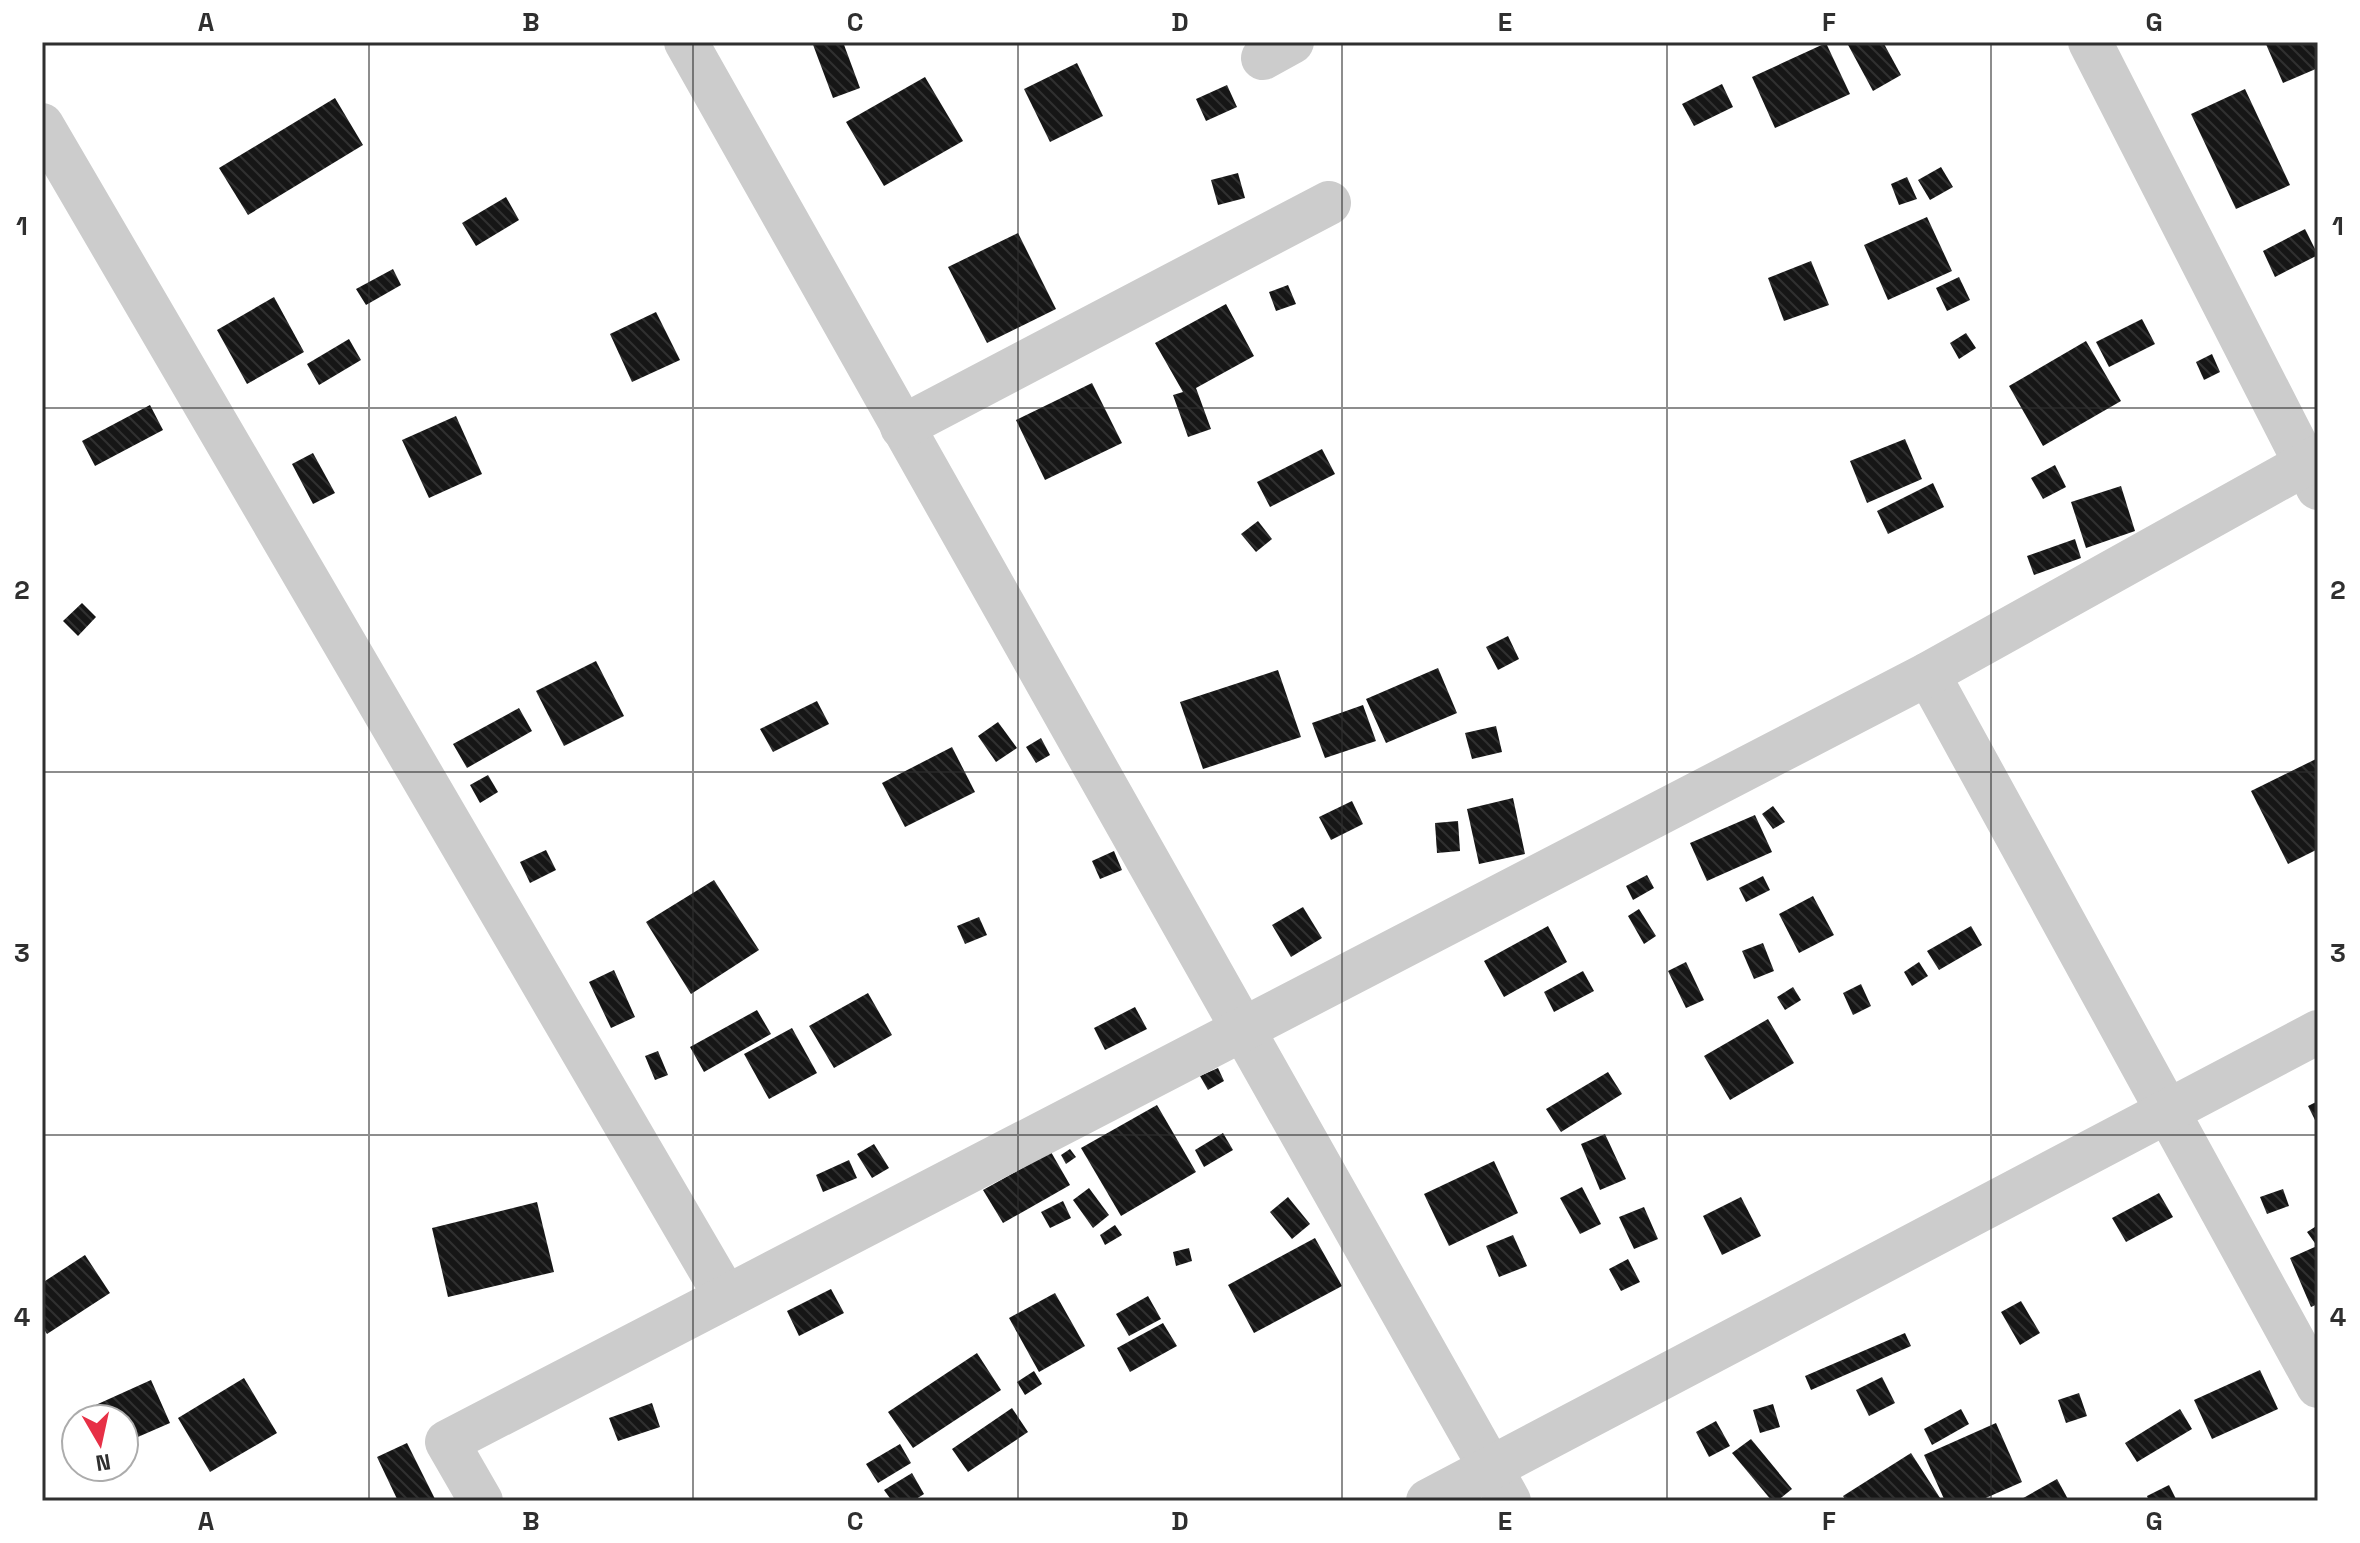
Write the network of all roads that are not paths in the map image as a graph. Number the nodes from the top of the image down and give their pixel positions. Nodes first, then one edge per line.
1 (686, 42) edge
2 (2090, 42) edge
3 (42, 125) edge
4 (1329, 203) dead end
5 (902, 427) junction
6 (2314, 470) edge
7 (1928, 674) junction
8 (1242, 1030) junction
9 (2318, 1032) edge
10 (2168, 1112) junction
11 (726, 1297) junction
12 (2318, 1386) edge
13 (1499, 1485) edge
14 (481, 1501) edge
15 (1428, 1501) edge

1 - 5 street
2 - 6 street
3 - 11 street
4 - 5 street
5 - 8 street
6 - 7 street
7 - 8 street
7 - 10 street
8 - 11 street
8 - 13 street
9 - 10 street
10 - 12 street
10 - 13 street
11 - 14 street
13 - 15 street

